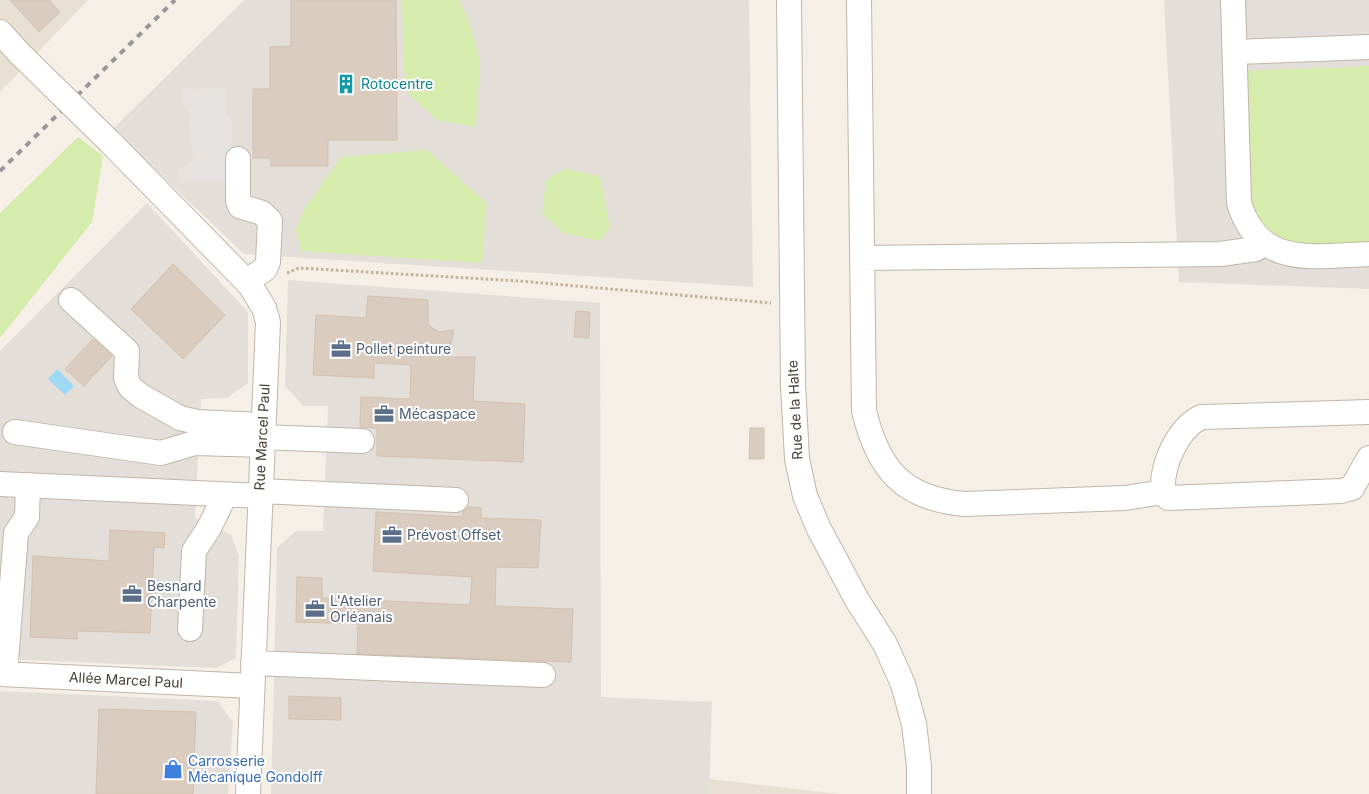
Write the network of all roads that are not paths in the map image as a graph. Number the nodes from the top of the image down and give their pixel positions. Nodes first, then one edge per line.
1 (789, 0) edge
2 (859, 0) edge
3 (1233, 0) edge
4 (0, 32) edge
5 (1369, 47) edge
6 (1235, 52) junction
7 (238, 159) dead end
8 (1262, 242) junction
9 (1369, 254) edge
10 (862, 258) junction
11 (246, 281) junction
12 (71, 300) dead end
13 (1369, 412) edge
14 (16, 432) dead end
15 (263, 436) junction
16 (362, 441) dead end
17 (1369, 458) edge
18 (0, 484) edge
19 (28, 485) junction
20 (1163, 492) junction
21 (260, 494) junction
22 (225, 495) junction
23 (456, 500) dead end
24 (190, 629) dead end
25 (2, 674) edge
26 (252, 675) junction
27 (543, 675) dead end
28 (248, 794) edge
29 (919, 794) edge

1 - 29 street, Rue de la Halte
2 - 10 street
3 - 6 street
4 - 11 street, Rue Marcel Paul, bridge
5 - 6 street
6 - 8 street
7 - 11 street
8 - 9 street
8 - 10 street
10 - 20 street
11 - 15 street, Rue Marcel Paul
12 - 15 street
13 - 20 street
14 - 15 street
15 - 16 street
15 - 21 street, Rue Marcel Paul
17 - 20 street
18 - 19 street
19 - 22 street
19 - 25 street
21 - 22 street
21 - 23 street
21 - 26 street, Rue Marcel Paul
22 - 24 street
25 - 26 street, Allée Marcel Paul
26 - 27 street, Allée Marcel Paul
26 - 28 street, Rue Marcel Paul

